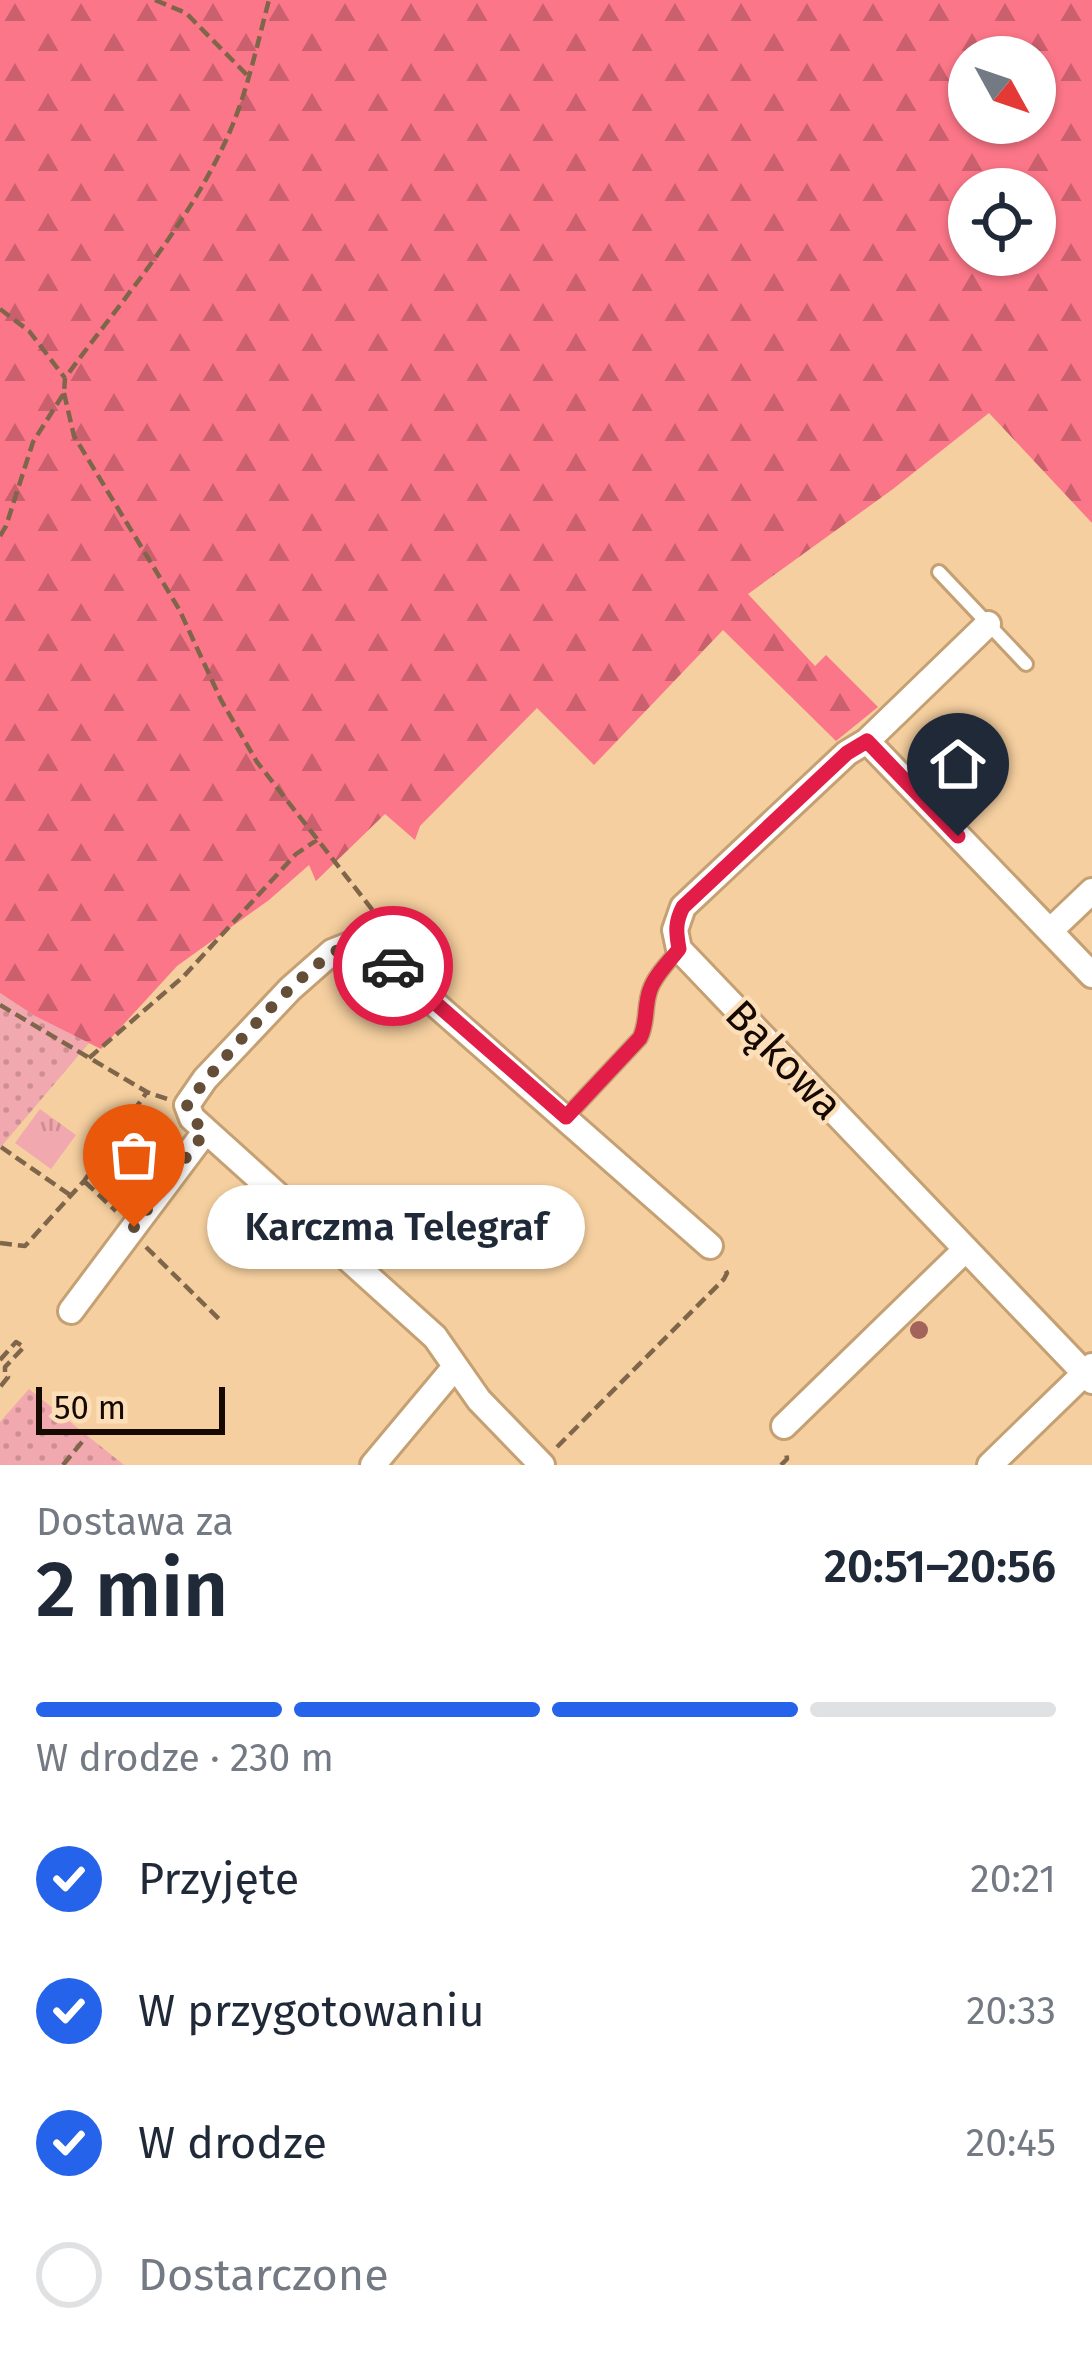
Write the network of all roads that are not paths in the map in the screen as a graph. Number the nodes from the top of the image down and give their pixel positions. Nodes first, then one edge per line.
1 (939, 572) dead end
2 (988, 624) junction
3 (1026, 664) dead end
4 (867, 741) junction
5 (1092, 891) edge
6 (1050, 931) junction
7 (679, 949) junction
8 (1092, 975) edge
9 (566, 1117) junction
10 (205, 1132) junction
11 (710, 1246) road end
12 (966, 1250) junction
13 (71, 1311) dead end
14 (455, 1367) junction
15 (1090, 1374) edge
16 (784, 1426) dead end
17 (547, 1459) edge
18 (373, 1465) edge
19 (990, 1465) edge

1 - 2 lane
2 - 3 lane
2 - 4 street
4 - 6 street
4 - 7 street
5 - 6 street
6 - 8 street
7 - 9 lane
7 - 12 street, Bąkowa
9 - 10 street
9 - 11 street
10 - 13 street
10 - 14 street
12 - 15 street, Bąkowa
12 - 16 street
14 - 17 street
14 - 18 street
15 - 19 street

